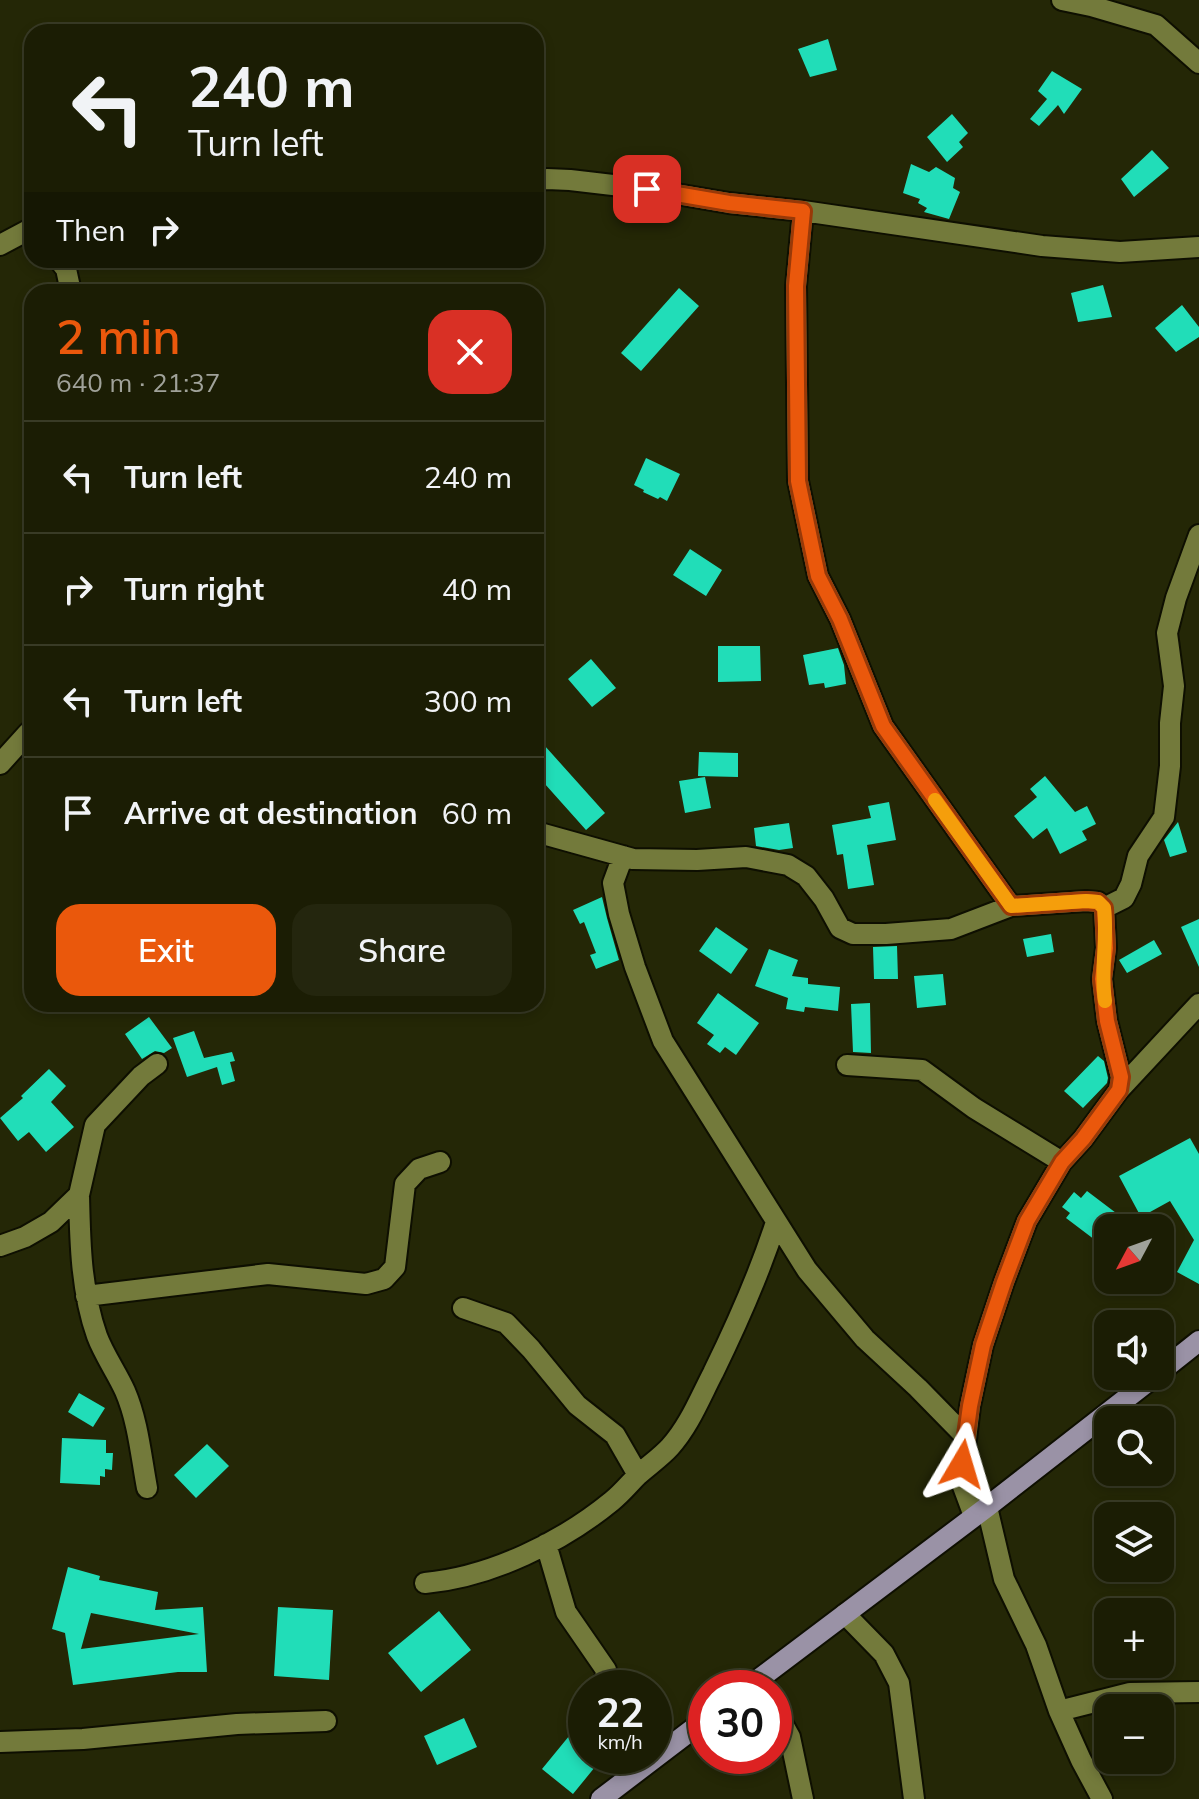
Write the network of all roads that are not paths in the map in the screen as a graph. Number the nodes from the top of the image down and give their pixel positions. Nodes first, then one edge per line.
1 (1062, 0) edge
2 (1199, 63) edge
3 (544, 180) edge
4 (803, 211) junction
5 (24, 232) edge
6 (0, 245) edge
7 (1199, 247) edge
8 (1199, 535) edge
9 (24, 737) edge
10 (0, 764) edge
11 (544, 834) edge
12 (623, 856) junction
13 (1011, 906) junction
14 (1104, 908) junction
15 (1199, 1004) edge
16 (157, 1064) dead end
17 (847, 1065) dead end
18 (1119, 1090) junction
19 (440, 1162) dead end
20 (1062, 1162) junction
21 (79, 1195) junction
22 (776, 1222) junction
23 (0, 1246) edge
24 (86, 1296) junction
25 (463, 1308) dead end
26 (1199, 1341) edge
27 (1174, 1361) edge
28 (1137, 1390) edge
29 (965, 1436) junction
30 (638, 1475) junction
31 (147, 1488) dead end
32 (981, 1512) junction
33 (546, 1544) junction
34 (425, 1583) dead end
35 (845, 1614) junction
36 (606, 1670) edge
37 (775, 1670) edge
38 (1199, 1692) edge
39 (1059, 1711) junction
40 (326, 1721) dead end
41 (0, 1742) edge
42 (792, 1747) edge
43 (632, 1774) edge
44 (601, 1799) edge
45 (803, 1799) edge
46 (914, 1799) edge
47 (1102, 1799) edge

1 - 2 street
3 - 4 street
4 - 7 street
4 - 13 street
5 - 6 street
8 - 14 street
9 - 10 street
11 - 12 street
12 - 13 street
12 - 22 street
13 - 14 street
14 - 18 street
15 - 18 street
16 - 21 street
17 - 20 street
18 - 20 street
19 - 24 street
20 - 29 street
21 - 23 street
21 - 24 street
22 - 29 street
22 - 30 street
24 - 31 street
25 - 30 street
26 - 27 main road
28 - 32 main road
29 - 32 street
30 - 33 street
32 - 35 main road
32 - 39 street
33 - 34 street
33 - 36 street
35 - 37 main road
35 - 46 street
38 - 39 street
39 - 47 street
40 - 41 street
42 - 45 street
43 - 44 main road

